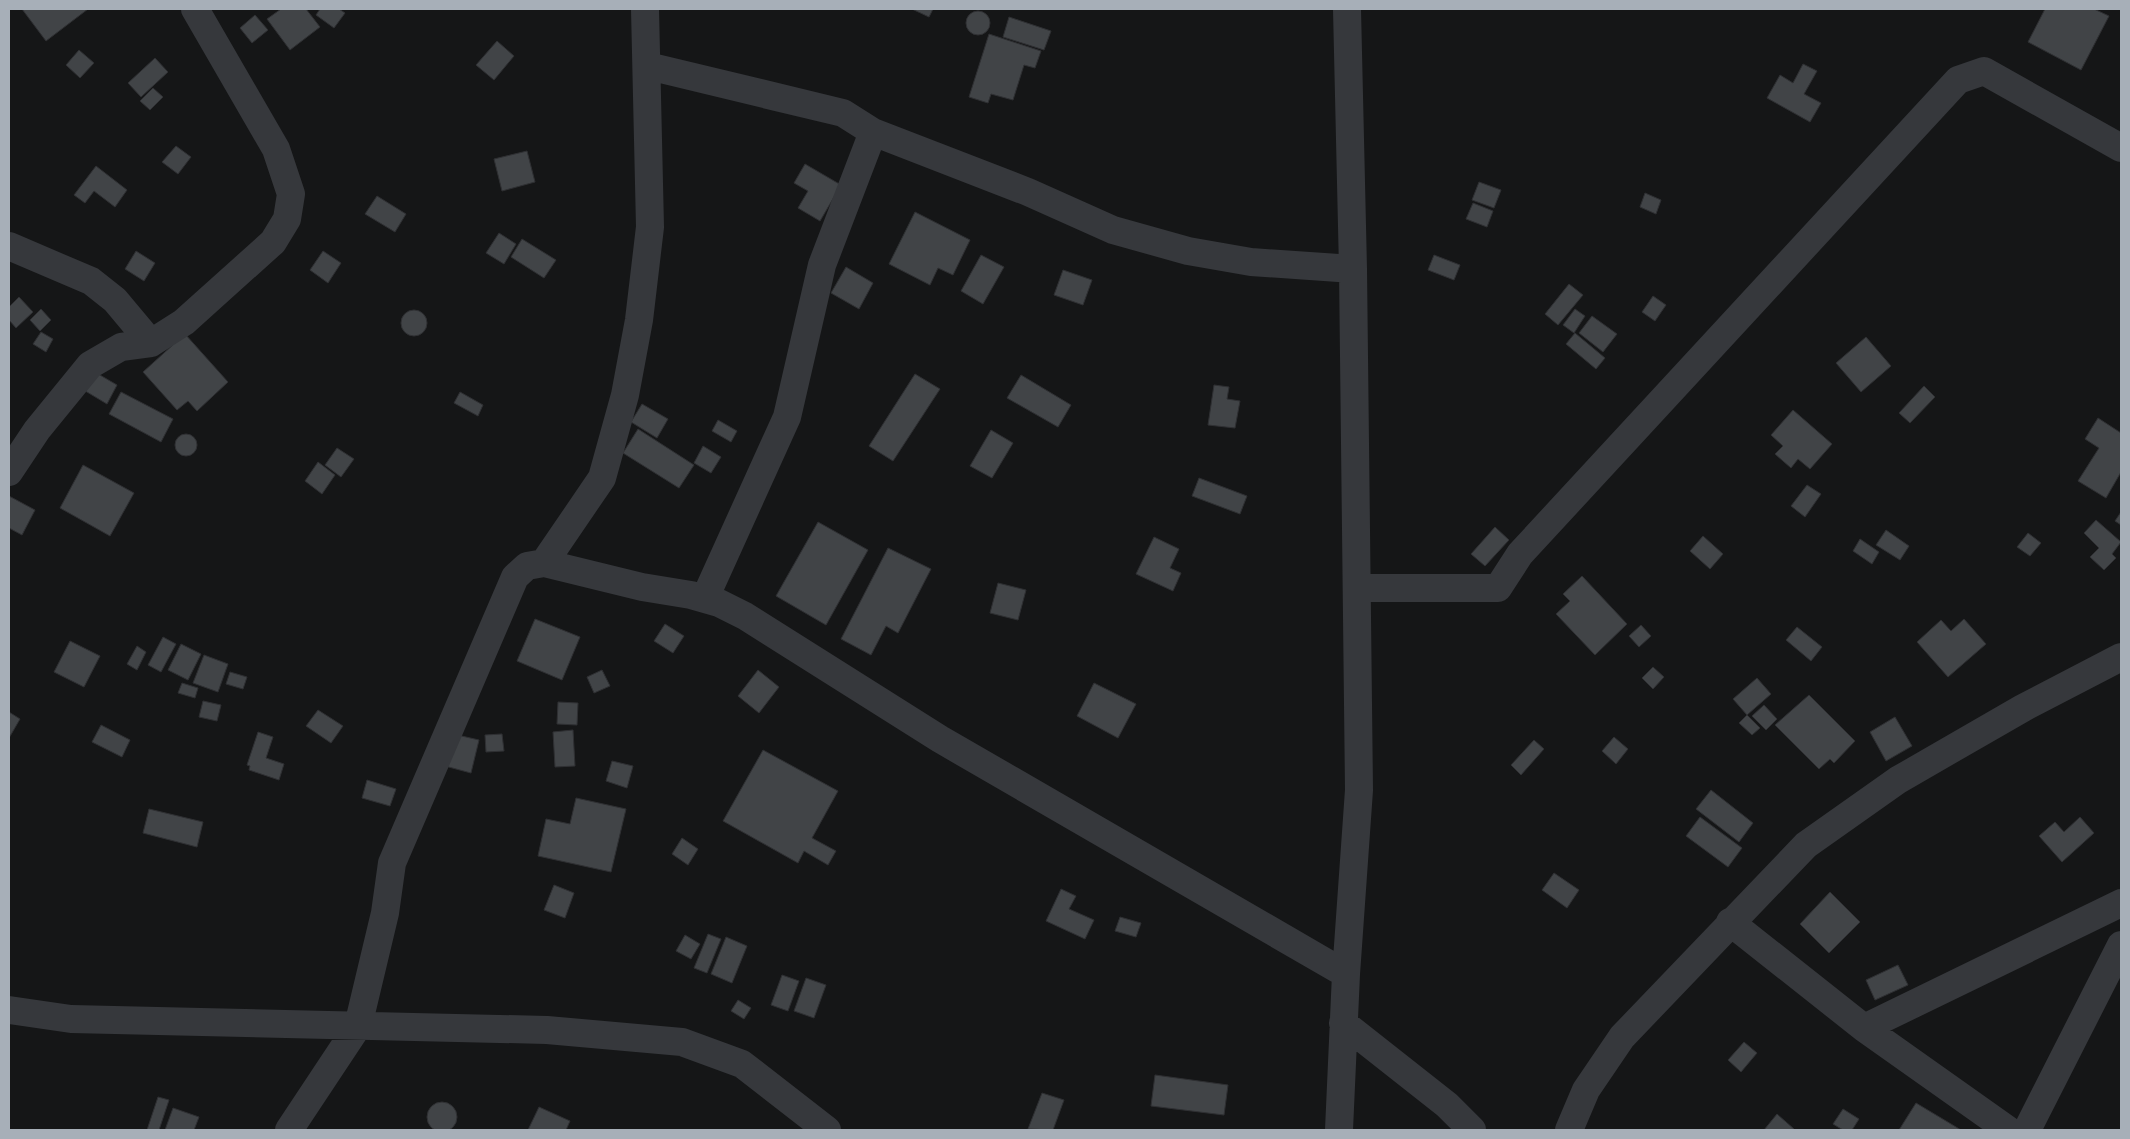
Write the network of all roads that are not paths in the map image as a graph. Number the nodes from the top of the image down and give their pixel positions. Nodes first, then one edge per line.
1 (195, 9) edge
2 (645, 9) edge
3 (1347, 9) edge
4 (648, 66) junction
5 (873, 132) junction
6 (2121, 148) edge
7 (9, 246) edge
8 (1353, 269) junction
9 (151, 343) junction
10 (9, 472) edge
11 (544, 562) junction
12 (1357, 588) junction
13 (705, 598) junction
14 (2121, 657) edge
15 (2121, 904) edge
16 (1730, 922) junction
17 (2121, 945) edge
18 (1346, 974) junction
19 (2113, 981) edge
20 (9, 1010) edge
21 (1343, 1023) junction
22 (358, 1026) junction
23 (1864, 1028) junction
24 (289, 1130) edge
25 (827, 1130) edge
26 (1339, 1130) edge
27 (1472, 1130) edge
28 (1569, 1130) edge
29 (2008, 1130) edge
30 (2027, 1130) edge

1 - 9 street
2 - 4 street
3 - 8 street
4 - 5 street
4 - 11 street
5 - 8 street
5 - 13 street
6 - 12 street
7 - 9 street
8 - 12 street
9 - 10 street
11 - 13 street
11 - 22 street
12 - 18 street
13 - 18 street
14 - 16 street
15 - 23 street
16 - 23 street
16 - 28 street
17 - 19 street
18 - 21 street
19 - 30 street
20 - 22 street
21 - 26 street
21 - 27 street
22 - 24 street
22 - 25 street
23 - 29 street

